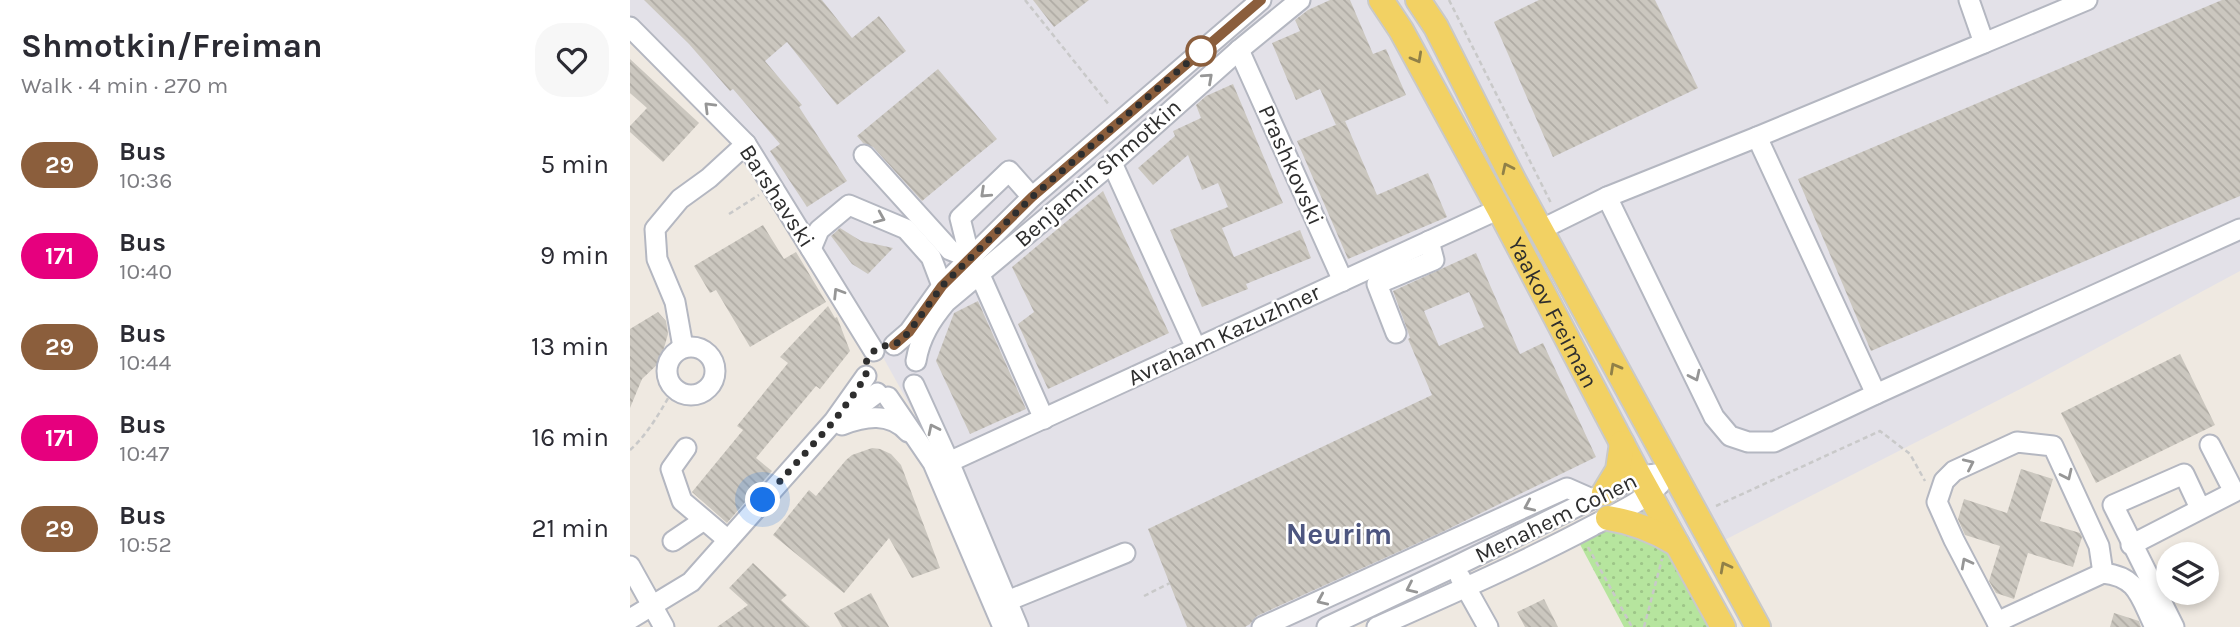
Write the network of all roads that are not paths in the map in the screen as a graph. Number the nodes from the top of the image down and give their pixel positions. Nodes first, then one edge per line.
1 (1261, 0) edge
2 (1300, 0) edge
3 (1381, 0) edge
4 (1418, 0) edge
5 (1430, 0) edge
6 (1969, 0) edge
7 (2088, 0) edge
8 (630, 27) edge
9 (1437, 27) junction
10 (1984, 43) junction
11 (1239, 50) junction
12 (1757, 137) junction
13 (746, 144) junction
14 (864, 155) dead end
15 (1112, 163) junction
16 (1032, 197) junction
17 (1607, 197) junction
18 (1499, 209) junction
19 (2240, 229) edge
20 (1541, 230) junction
21 (1429, 241) junction
22 (811, 248) junction
23 (975, 266) junction
24 (1343, 281) junction
25 (942, 286) junction
26 (1395, 333) dead end
27 (894, 345) junction
28 (683, 347) junction
29 (1196, 348) junction
30 (874, 351) junction
31 (916, 360) junction
32 (866, 376) junction
33 (914, 385) junction
34 (1876, 394) junction
35 (883, 395) junction
36 (1044, 419) junction
37 (841, 425) junction
38 (1622, 443) junction
39 (2210, 445) dead end
40 (685, 448) dead end
41 (941, 463) junction
42 (1674, 472) junction
43 (1645, 485) junction
44 (1601, 503) junction
45 (2200, 508) junction
46 (704, 520) junction
47 (728, 540) junction
48 (673, 541) dead end
49 (2131, 545) junction
50 (1670, 550) junction
51 (1125, 552) dead end
52 (630, 566) edge
53 (1454, 567) junction
54 (2103, 573) junction
55 (1467, 587) junction
56 (1001, 604) junction
57 (657, 615) edge
58 (630, 619) edge
59 (1998, 625) edge
60 (635, 627) edge
61 (1003, 627) edge
62 (1018, 627) edge
63 (1262, 627) edge
64 (1327, 627) edge
65 (1377, 627) edge
66 (1488, 627) edge
67 (1723, 627) edge
68 (1758, 627) edge
69 (2155, 627) edge
70 (2174, 627) edge

1 - 16 street, Benjamin Shmotkin
2 - 11 street, Benjamin Shmotkin
3 -> 18 main road, Yaakov Freiman
4 - 9 main road, Yaakov Freiman
5 - 9 main road
6 - 10 street
7 - 10 street
13 -> 8 street, Barshavski
20 -> 9 main road, Yaakov Freiman
10 - 12 street
15 -> 11 street, Benjamin Shmotkin
11 - 24 street, Prashkovski
12 - 17 street
12 - 34 street
13 - 22 street, Barshavski
13 - 28 street
14 - 23 street
15 - 23 street, Benjamin Shmotkin
15 - 29 street
16 - 23 street, Benjamin Shmotkin
16 -> 23 street
17 - 20 street
17 -> 34 street
18 - 21 street, Avraham Kazuzhner
18 - 38 main road, Yaakov Freiman
19 - 34 street
42 -> 20 main road, Yaakov Freiman
21 - 24 street, Avraham Kazuzhner
21 - 26 street
22 -> 25 street
30 -> 22 street, Barshavski
23 - 25 street, Benjamin Shmotkin
23 - 31 street, Benjamin Shmotkin
23 - 36 street
24 - 29 street, Avraham Kazuzhner
25 - 27 street, Benjamin Shmotkin
27 - 30 street
27 - 31 street
28 - 28 street
29 - 36 street, Avraham Kazuzhner
30 - 32 street
31 - 33 street
32 - 35 street
32 - 47 street
33 - 35 street
41 -> 33 street
35 - 37 street
35 - 41 street
36 - 41 street, Avraham Kazuzhner
37 - 41 street
37 - 57 street
38 - 43 main road, Yaakov Freiman
38 - 44 main road
39 - 45 street
40 - 46 street
41 - 56 street
42 - 43 street, Menahem Cohen
68 -> 42 main road, Yaakov Freiman
43 - 44 street, Menahem Cohen
43 - 50 main road, Yaakov Freiman
44 - 50 main road
44 - 53 street, Menahem Cohen
44 - 55 street, Menahem Cohen
44 -> 63 street
45 - 49 street
45 - 49 street
46 - 47 street
46 - 48 street
47 - 57 street
49 - 70 street
50 - 67 main road, Yaakov Freiman
51 - 56 street
52 - 57 street
53 - 55 street
53 -> 64 street, Menahem Cohen
54 - 59 street
59 -> 54 street
54 - 69 street
55 - 65 street, Menahem Cohen
55 - 66 street
56 - 61 street
56 - 62 street
57 - 58 street
57 - 60 street

